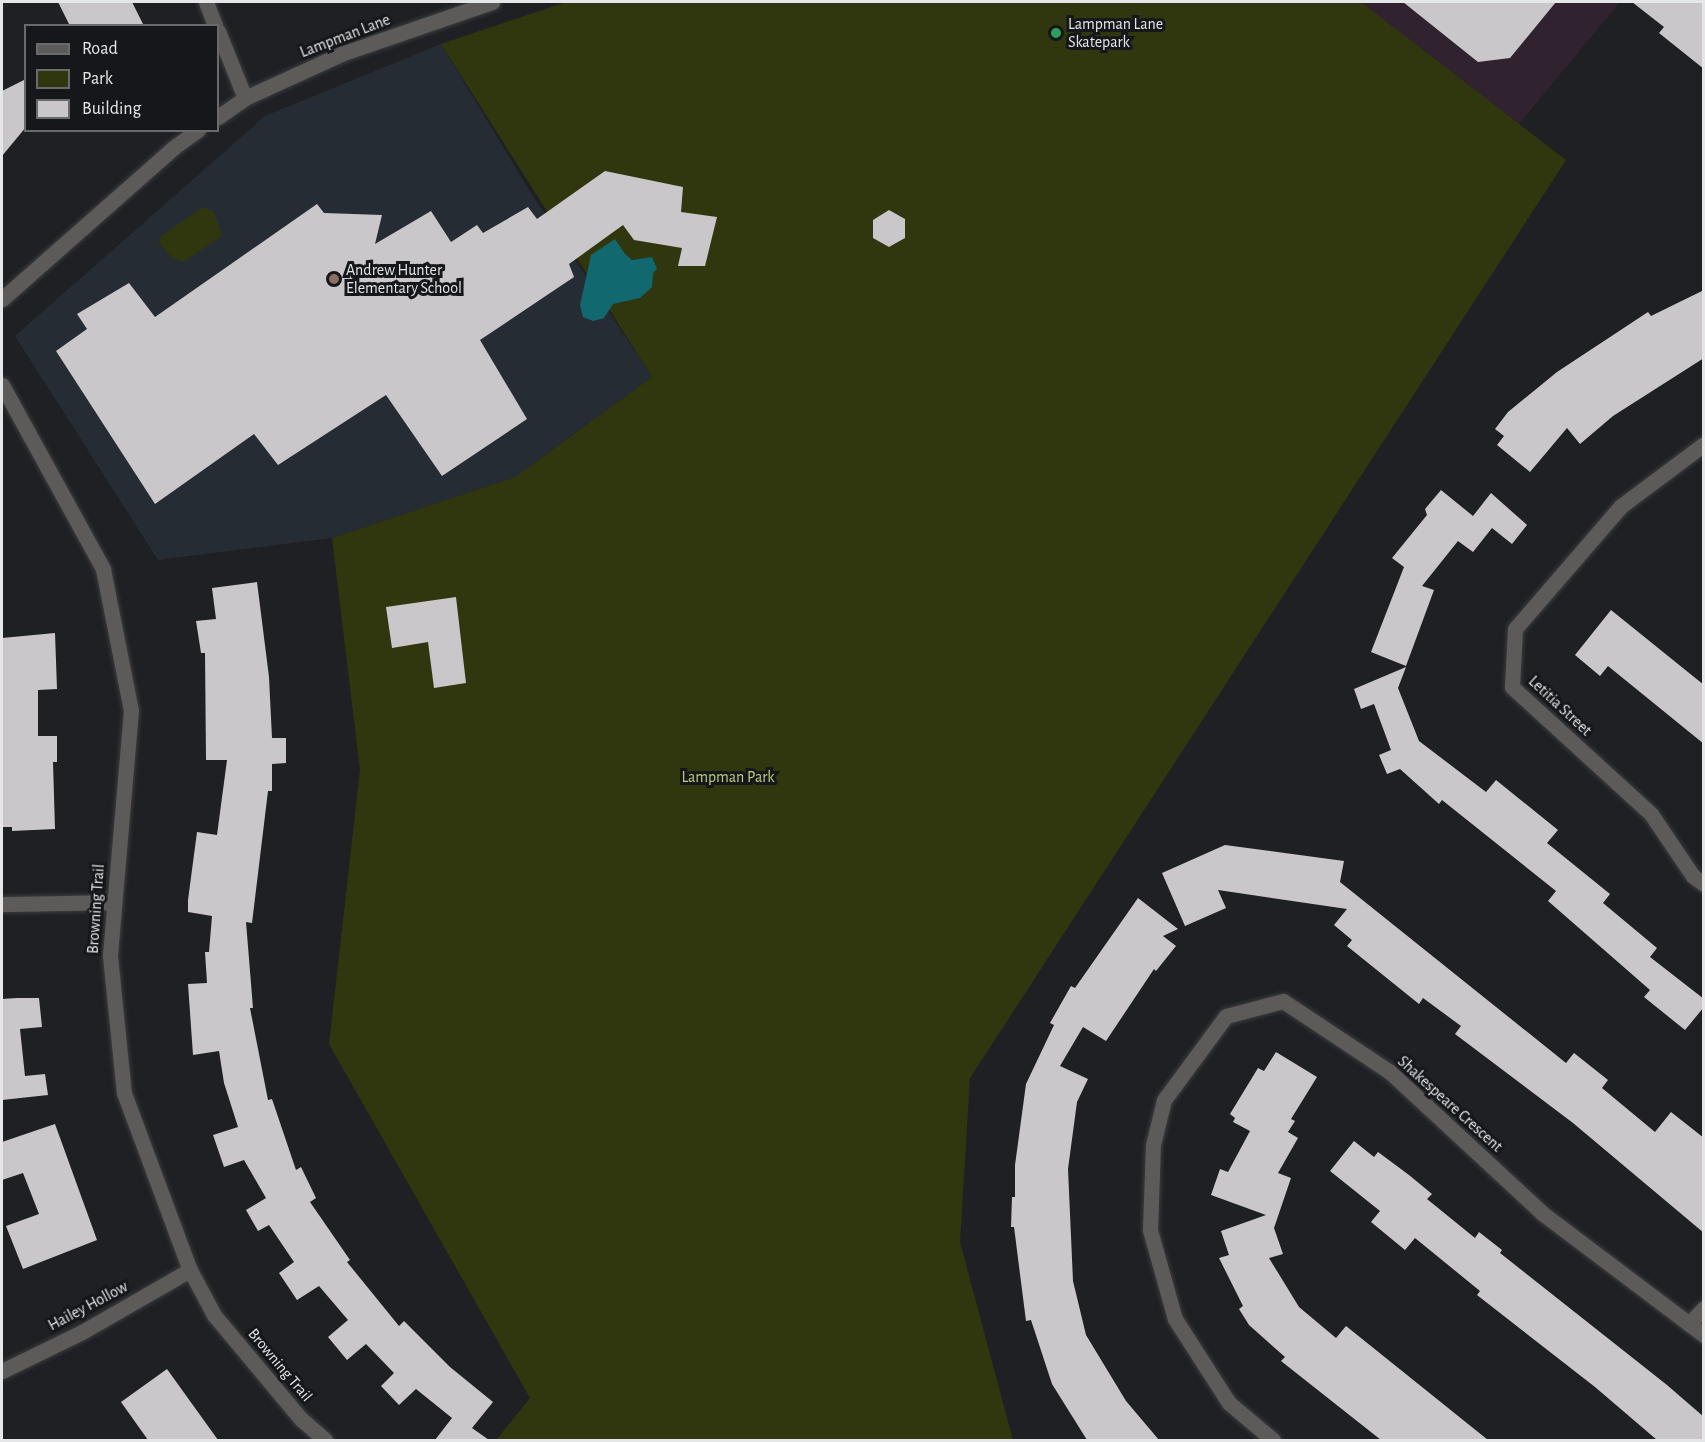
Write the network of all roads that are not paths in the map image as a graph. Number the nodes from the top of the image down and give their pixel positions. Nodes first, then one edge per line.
1 (206, 2) edge
2 (492, 2) edge
3 (214, 24) edge
4 (219, 33) edge
5 (245, 98) junction
6 (219, 116) edge
7 (195, 132) edge
8 (2, 299) edge
9 (2, 385) edge
10 (1704, 444) edge
11 (1704, 884) edge
12 (114, 902) junction
13 (2, 904) edge
14 (190, 1270) junction
15 (1704, 1308) edge
16 (1689, 1324) junction
17 (1704, 1335) edge
18 (2, 1371) edge
19 (325, 1440) edge
20 (1273, 1440) edge

1 - 3 street
2 - 5 street, Lampman Lane
4 - 5 street
5 - 6 street, Lampman Lane
7 - 8 street
9 - 12 street, Browning Trail
10 - 11 street, Letitia Street
12 - 13 street
12 - 14 street, Browning Trail
14 - 18 street, Hailey Hollow
14 - 19 street, Browning Trail
15 - 16 street
16 - 17 street, Shakespeare Crescent
16 - 20 street, Shakespeare Crescent

